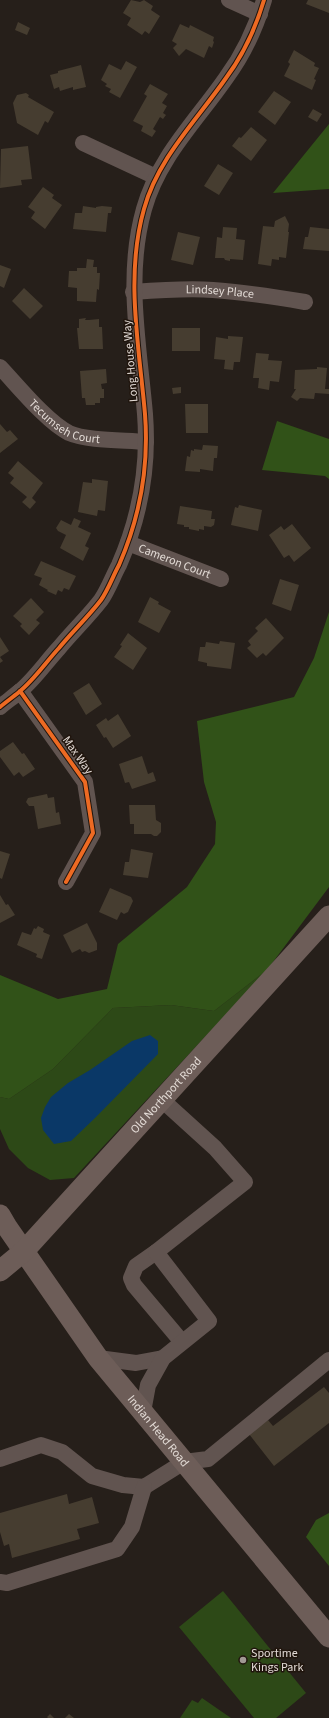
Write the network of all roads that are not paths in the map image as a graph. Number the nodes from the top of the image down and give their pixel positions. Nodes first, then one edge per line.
1 (229, 0) edge
2 (262, 7) edge
3 (83, 143) dead end
4 (156, 177) junction
5 (133, 292) junction
6 (305, 302) dead end
7 (0, 367) edge
8 (146, 442) junction
9 (128, 543) junction
10 (221, 579) dead end
11 (20, 691) junction
12 (0, 706) edge
13 (66, 882) dead end
14 (329, 916) edge
15 (161, 1099) junction
16 (0, 1215) edge
17 (24, 1251) junction
18 (156, 1252) junction
19 (0, 1271) edge
20 (182, 1342) junction
21 (98, 1358) junction
22 (163, 1358) junction
23 (329, 1360) edge
24 (143, 1412) junction
25 (0, 1459) edge
26 (184, 1462) junction
27 (144, 1487) junction
28 (0, 1582) edge
29 (329, 1637) edge

1 - 2 street
2 - 4 street, Long House Way
3 - 4 street
4 - 5 street, Long House Way
5 - 6 street, Lindsey Place
5 - 8 street, Long House Way
7 - 8 street, Tecumseh Court
8 - 9 street, Long House Way
9 - 10 street, Cameron Court
9 - 11 street, Long House Way
11 - 12 street, Long House Way
11 - 13 street, Max Way
14 - 15 main road, Old Northport Road
15 - 17 main road, Old Northport Road
15 - 18 street
16 - 17 main road, Indian Head Road
17 - 19 main road, Old Northport Road
17 - 21 main road, Indian Head Road
18 - 20 street
18 - 20 street
20 - 22 street
21 - 22 street
21 - 24 main road, Indian Head Road
22 - 24 street
23 - 26 street
24 - 26 main road, Indian Head Road
25 - 27 street
26 - 27 street
26 - 29 main road, Indian Head Road
27 - 28 street

